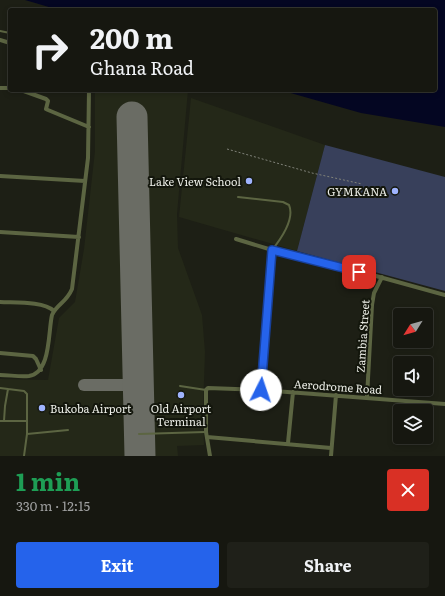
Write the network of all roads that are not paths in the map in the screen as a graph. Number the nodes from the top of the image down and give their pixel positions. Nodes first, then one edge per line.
1 (27, 92) edge
2 (89, 92) edge
3 (89, 128) junction
4 (0, 176) edge
5 (85, 181) junction
6 (238, 197) dead end
7 (0, 232) edge
8 (79, 238) junction
9 (236, 240) dead end
10 (272, 250) junction
11 (382, 277) junction
12 (445, 294) edge
13 (0, 302) edge
14 (54, 311) junction
15 (0, 353) edge
16 (41, 370) junction
17 (0, 375) edge
18 (180, 386) dead end
19 (0, 388) edge
20 (8, 388) junction
21 (206, 390) junction
22 (261, 390) junction
23 (293, 392) junction
24 (336, 395) junction
25 (367, 397) junction
26 (445, 404) edge
27 (0, 421) edge
28 (4, 421) junction
29 (27, 421) junction
30 (68, 430) dead end
31 (206, 432) junction
32 (27, 434) junction
33 (139, 434) dead end
34 (207, 437) junction
35 (288, 443) junction
36 (331, 448) junction
37 (24, 456) edge
38 (210, 456) edge
39 (331, 456) edge

1 - 3 street
2 - 3 street
3 - 5 street
4 - 5 street
5 - 8 street
6 - 10 lane
7 - 8 street
8 - 14 street
9 - 10 street
10 - 11 street
10 - 22 street
11 - 12 street
11 - 25 street, Zambia Street
13 - 14 street
14 - 16 street
15 - 16 street
16 - 17 street
18 - 21 lane
19 - 20 lane
20 - 28 lane
20 - 29 lane
21 - 22 street, Aerodrome Road
21 - 31 street
22 - 23 street, Aerodrome Road
23 - 24 street, Aerodrome Road
23 - 35 street
24 - 25 street, Aerodrome Road
24 - 36 street
25 - 26 street, Aerodrome Road
27 - 28 lane
28 - 29 lane
29 - 32 lane
30 - 32 lane
31 - 33 lane
31 - 34 street
32 - 37 lane
34 - 35 street
34 - 38 street
35 - 36 street
36 - 39 street

